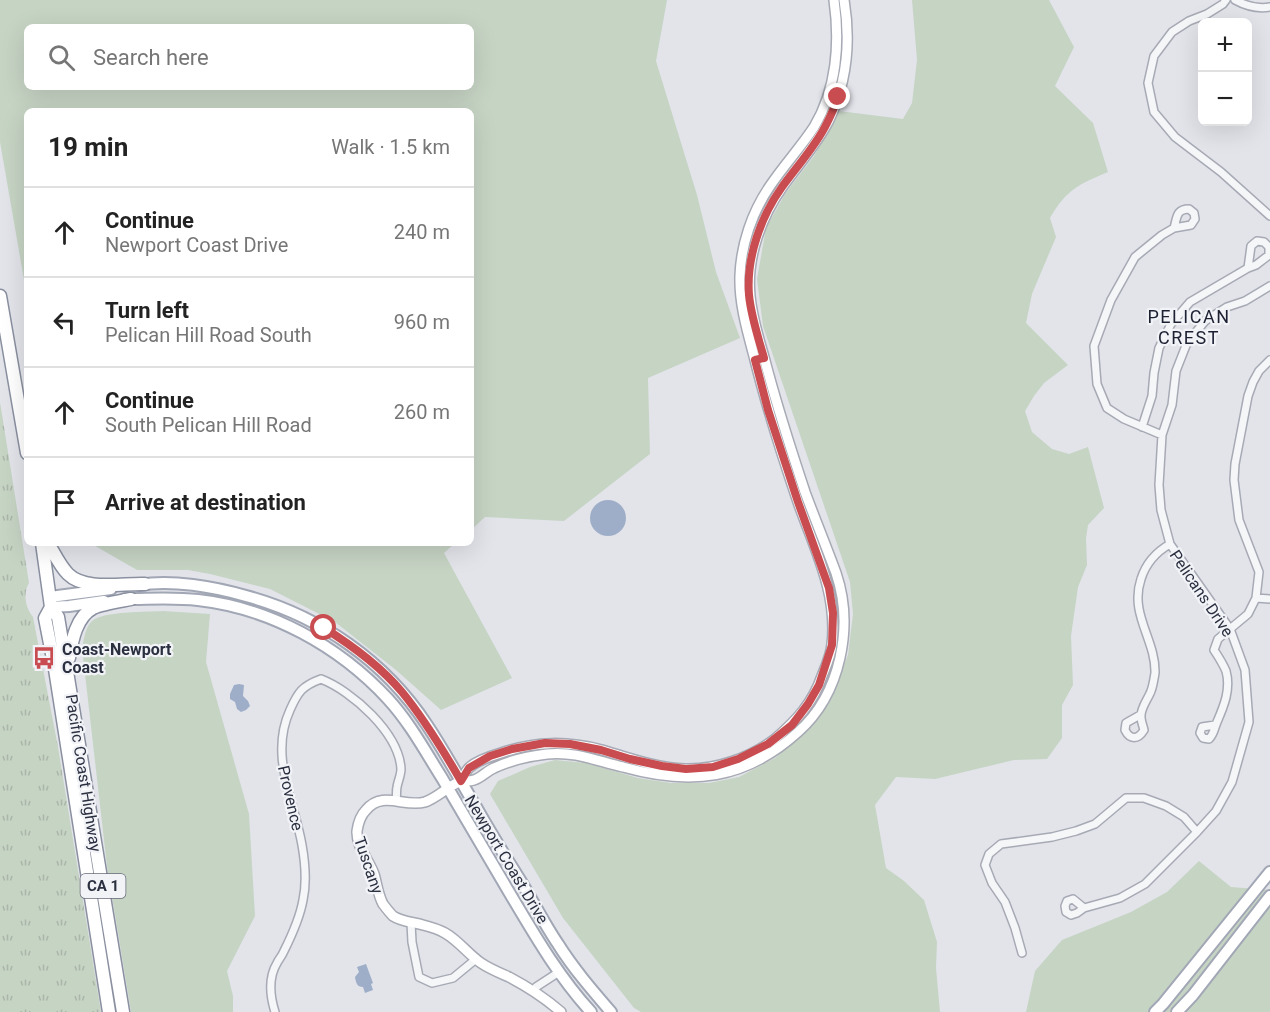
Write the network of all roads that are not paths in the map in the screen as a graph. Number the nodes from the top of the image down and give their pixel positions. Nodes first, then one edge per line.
1 (834, 0) edge
2 (844, 0) edge
3 (1226, 0) edge
4 (1235, 0) edge
5 (1270, 7) edge
6 (833, 95) junction
7 (1269, 213) edge
8 (1174, 228) dead end
9 (1248, 268) dead end
10 (1270, 286) edge
11 (0, 296) edge
12 (1270, 360) edge
13 (1142, 427) junction
14 (1162, 435) junction
15 (24, 436) edge
16 (1170, 544) junction
17 (42, 546) edge
18 (50, 546) edge
19 (145, 584) junction
20 (1256, 598) junction
21 (130, 599) junction
22 (1270, 599) edge
23 (50, 602) junction
24 (1230, 628) junction
25 (67, 668) junction
26 (1140, 715) dead end
27 (1215, 725) dead end
28 (461, 781) junction
29 (448, 788) junction
30 (396, 801) junction
31 (1197, 832) junction
32 (1270, 872) edge
33 (1270, 896) edge
34 (1084, 908) dead end
35 (411, 923) junction
36 (1022, 953) dead end
37 (476, 959) junction
38 (559, 972) junction
39 (535, 992) junction
40 (109, 1012) edge
41 (123, 1012) edge
42 (275, 1012) edge
43 (561, 1012) edge
44 (591, 1012) edge
45 (611, 1012) edge
46 (1155, 1012) edge
47 (1177, 1012) edge

1 - 6 street
2 - 6 street
3 - 7 street
4 - 5 street
6 - 28 street, Tuscany
8 - 13 street
9 - 13 street
10 - 14 street, Pelicans Drive
11 - 15 highway
12 - 20 street
13 - 14 street
14 - 16 street, Pelicans Drive
16 - 24 street, Pelicans Drive
16 - 26 street
17 - 23 highway, Pacific Coast Highway
18 - 19 highway
19 - 23 main road, Newport Coast Drive
19 - 28 main road, Newport Coast Drive
20 - 22 street
20 - 24 street
21 - 23 main road, Newport Coast Drive
21 - 25 highway
21 - 29 main road, Newport Coast Drive
23 - 25 highway, Pacific Coast Highway / CA 1
23 - 40 highway, Pacific Coast Highway / CA 1
24 - 27 street
24 - 31 street, Pelicans Drive
25 - 41 highway, Pacific Coast Highway / CA 1
28 - 29 street, Tuscany
28 - 45 main road, Newport Coast Drive
29 - 30 street, Tuscany
29 - 38 main road, Newport Coast Drive
30 - 35 street, Tuscany
30 - 42 street, Provence
31 - 34 street, Pelicans Drive
31 - 36 street
32 - 46 main road
33 - 47 main road
35 - 37 street, Tuscany
35 - 37 street
37 - 39 street, Tuscany
38 - 39 street
38 - 44 main road, Newport Coast Drive
39 - 43 street, Tuscany

